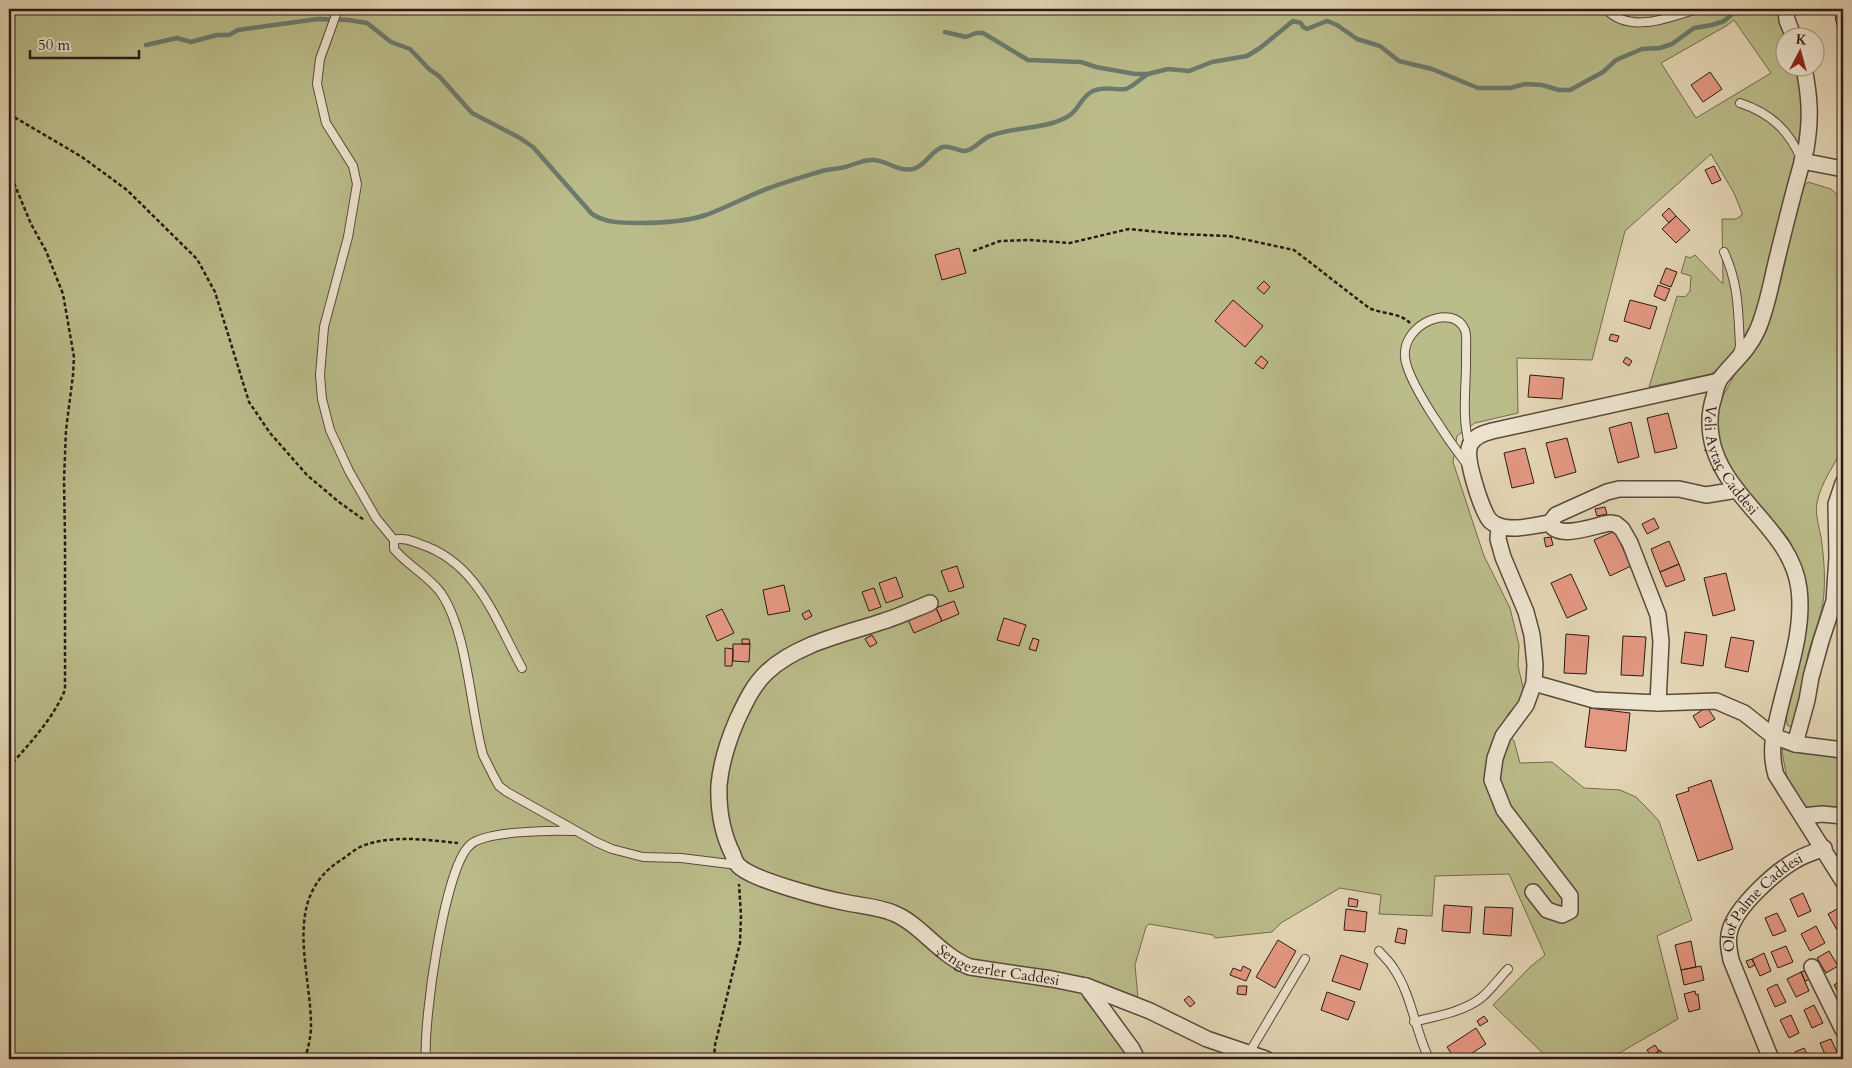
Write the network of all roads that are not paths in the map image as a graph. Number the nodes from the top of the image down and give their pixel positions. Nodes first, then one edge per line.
1 (338, 9) edge
2 (1606, 9) edge
3 (1696, 9) edge
4 (1786, 9) edge
5 (1791, 28) edge
6 (1806, 78) edge
7 (1740, 103) dead end
8 (1802, 161) junction
9 (1843, 169) edge
10 (1724, 252) dead end
11 (1737, 360) junction
12 (1719, 381) junction
13 (1470, 446) junction
14 (1472, 472) junction
15 (1843, 483) edge
16 (1737, 490) junction
17 (1550, 523) junction
18 (1499, 526) junction
19 (394, 540) junction
20 (930, 603) dead end
21 (522, 668) dead end
22 (1534, 683) junction
23 (1658, 703) junction
24 (1773, 736) junction
25 (1794, 744) junction
26 (1843, 750) edge
27 (1803, 816) junction
28 (1843, 816) edge
29 (576, 830) junction
30 (1824, 848) junction
31 (738, 865) junction
32 (1843, 880) edge
33 (1533, 892) dead end
34 (1379, 951) dead end
35 (1305, 959) dead end
36 (1812, 967) dead end
37 (1508, 968) dead end
38 (1086, 986) junction
39 (1414, 1022) junction
40 (1843, 1030) edge
41 (1249, 1053) junction
42 (426, 1059) edge
43 (1137, 1059) edge
44 (1266, 1059) edge
45 (1429, 1059) edge
46 (1772, 1059) edge

1 - 19 lane
2 - 3 lane
4 - 5 street
6 - 8 street, Veli Aytaç Caddesi
7 - 8 lane
8 - 9 street
8 - 11 street, Veli Aytaç Caddesi
10 - 11 lane
11 - 12 street, Veli Aytaç Caddesi
12 - 13 street
12 - 16 street, Veli Aytaç Caddesi
13 - 14 street
13 - 14 lane
14 - 18 street
15 - 25 street
16 - 17 street
16 - 24 street, Veli Aytaç Caddesi
17 - 18 street
17 - 23 street
18 - 22 street
19 - 21 lane
19 - 29 lane
20 - 31 street
22 - 23 street
22 - 33 street
23 - 24 street
24 - 25 street
24 - 27 street, Veli Aytaç Caddesi
25 - 26 street
27 - 28 street
27 - 30 street, Veli Aytaç Caddesi
29 - 31 lane
29 - 42 lane
30 - 32 street, Veli Aytaç Caddesi
30 - 46 street, Olof Palme Caddesi
31 - 38 street, Şengezerler Caddesi
34 - 39 lane
35 - 41 lane
36 - 40 street
37 - 39 lane
38 - 41 street, Şengezerler Caddesi
38 - 43 street
39 - 45 lane
41 - 44 street, Şengezerler Caddesi

